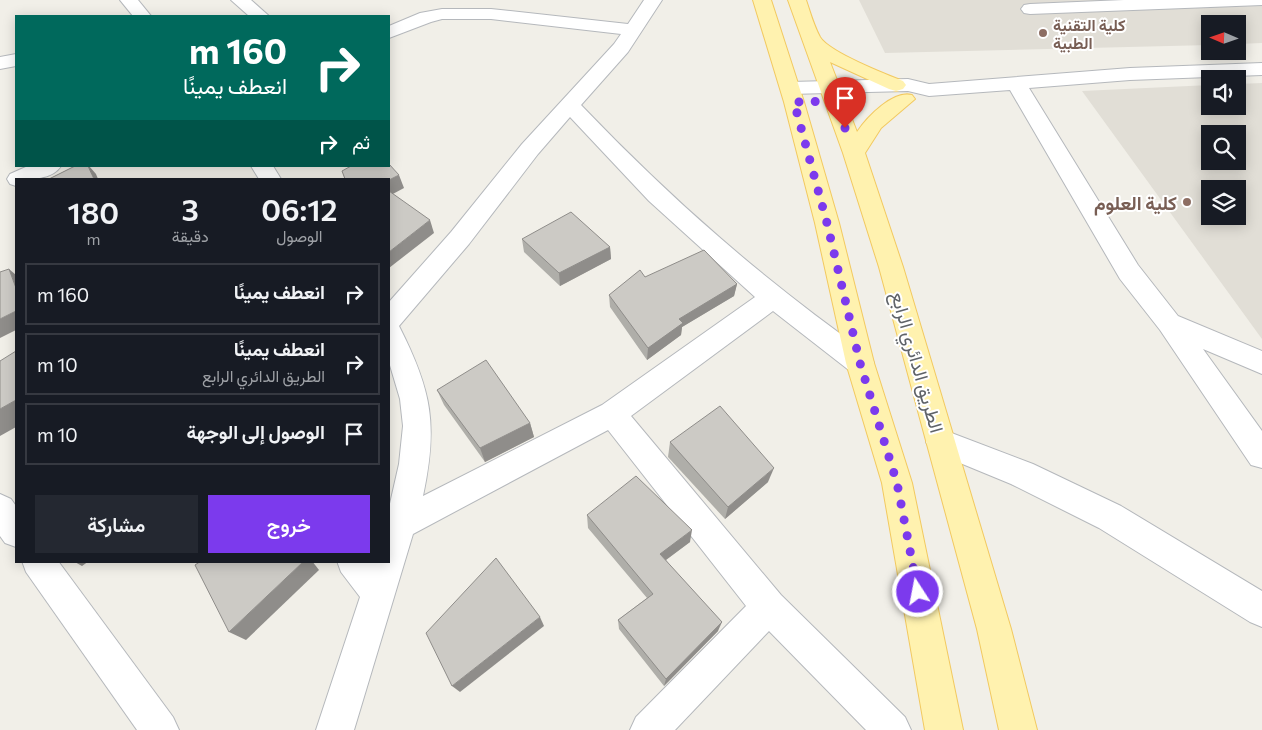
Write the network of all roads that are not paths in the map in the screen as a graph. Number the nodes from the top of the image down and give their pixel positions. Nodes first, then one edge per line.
1 (129, 0) edge
2 (240, 0) edge
3 (653, 0) edge
4 (762, 0) edge
5 (797, 0) edge
6 (1262, 0) edge
7 (442, 7) edge
8 (1030, 9) dead end
9 (141, 15) edge
10 (259, 15) edge
11 (632, 30) junction
12 (390, 32) edge
13 (812, 41) junction
14 (15, 60) edge
15 (0, 63) edge
16 (1262, 69) edge
17 (1016, 83) junction
18 (901, 92) junction
19 (832, 94) junction
20 (792, 95) junction
21 (570, 105) junction
22 (854, 153) junction
23 (47, 167) edge
24 (263, 167) edge
25 (269, 178) edge
26 (8, 179) edge
27 (772, 298) junction
28 (390, 318) edge
29 (1169, 322) junction
30 (390, 335) edge
31 (860, 363) junction
32 (1262, 363) edge
33 (612, 414) junction
34 (941, 442) junction
35 (1262, 455) edge
36 (0, 509) edge
37 (401, 524) junction
38 (15, 531) edge
39 (390, 556) edge
40 (39, 563) edge
41 (359, 563) edge
42 (385, 571) edge
43 (769, 607) junction
44 (1262, 610) edge
45 (160, 730) edge
46 (335, 730) edge
47 (649, 730) edge
48 (892, 730) edge
49 (944, 730) edge
50 (1018, 730) edge

1 - 9 street
2 - 10 street
3 - 11 street
4 - 20 main road
5 - 13 main road, الطريق الدائري الرابع
6 - 8 street
7 - 11 street
7 - 12 street
11 - 21 street
13 - 18 main road
13 - 19 main road, الطريق الدائري الرابع
14 - 15 street
16 - 17 street
17 - 18 street
17 - 29 street
18 - 19 street
18 - 22 main road
19 - 20 street
19 - 22 main road, الطريق الدائري الرابع
20 - 31 main road
21 - 27 street
21 - 28 street
22 - 34 main road, الطريق الدائري الرابع
23 - 26 street
24 - 25 street
27 - 31 street
27 - 33 street
29 - 32 street
29 - 35 street
30 - 37 street
31 - 49 main road
33 - 37 street
33 - 43 street
34 - 44 street
34 - 50 main road, الطريق الدائري الرابع
36 - 38 street
37 - 39 street
40 - 45 street
41 - 42 street
42 - 46 street
43 - 47 street
43 - 48 street

